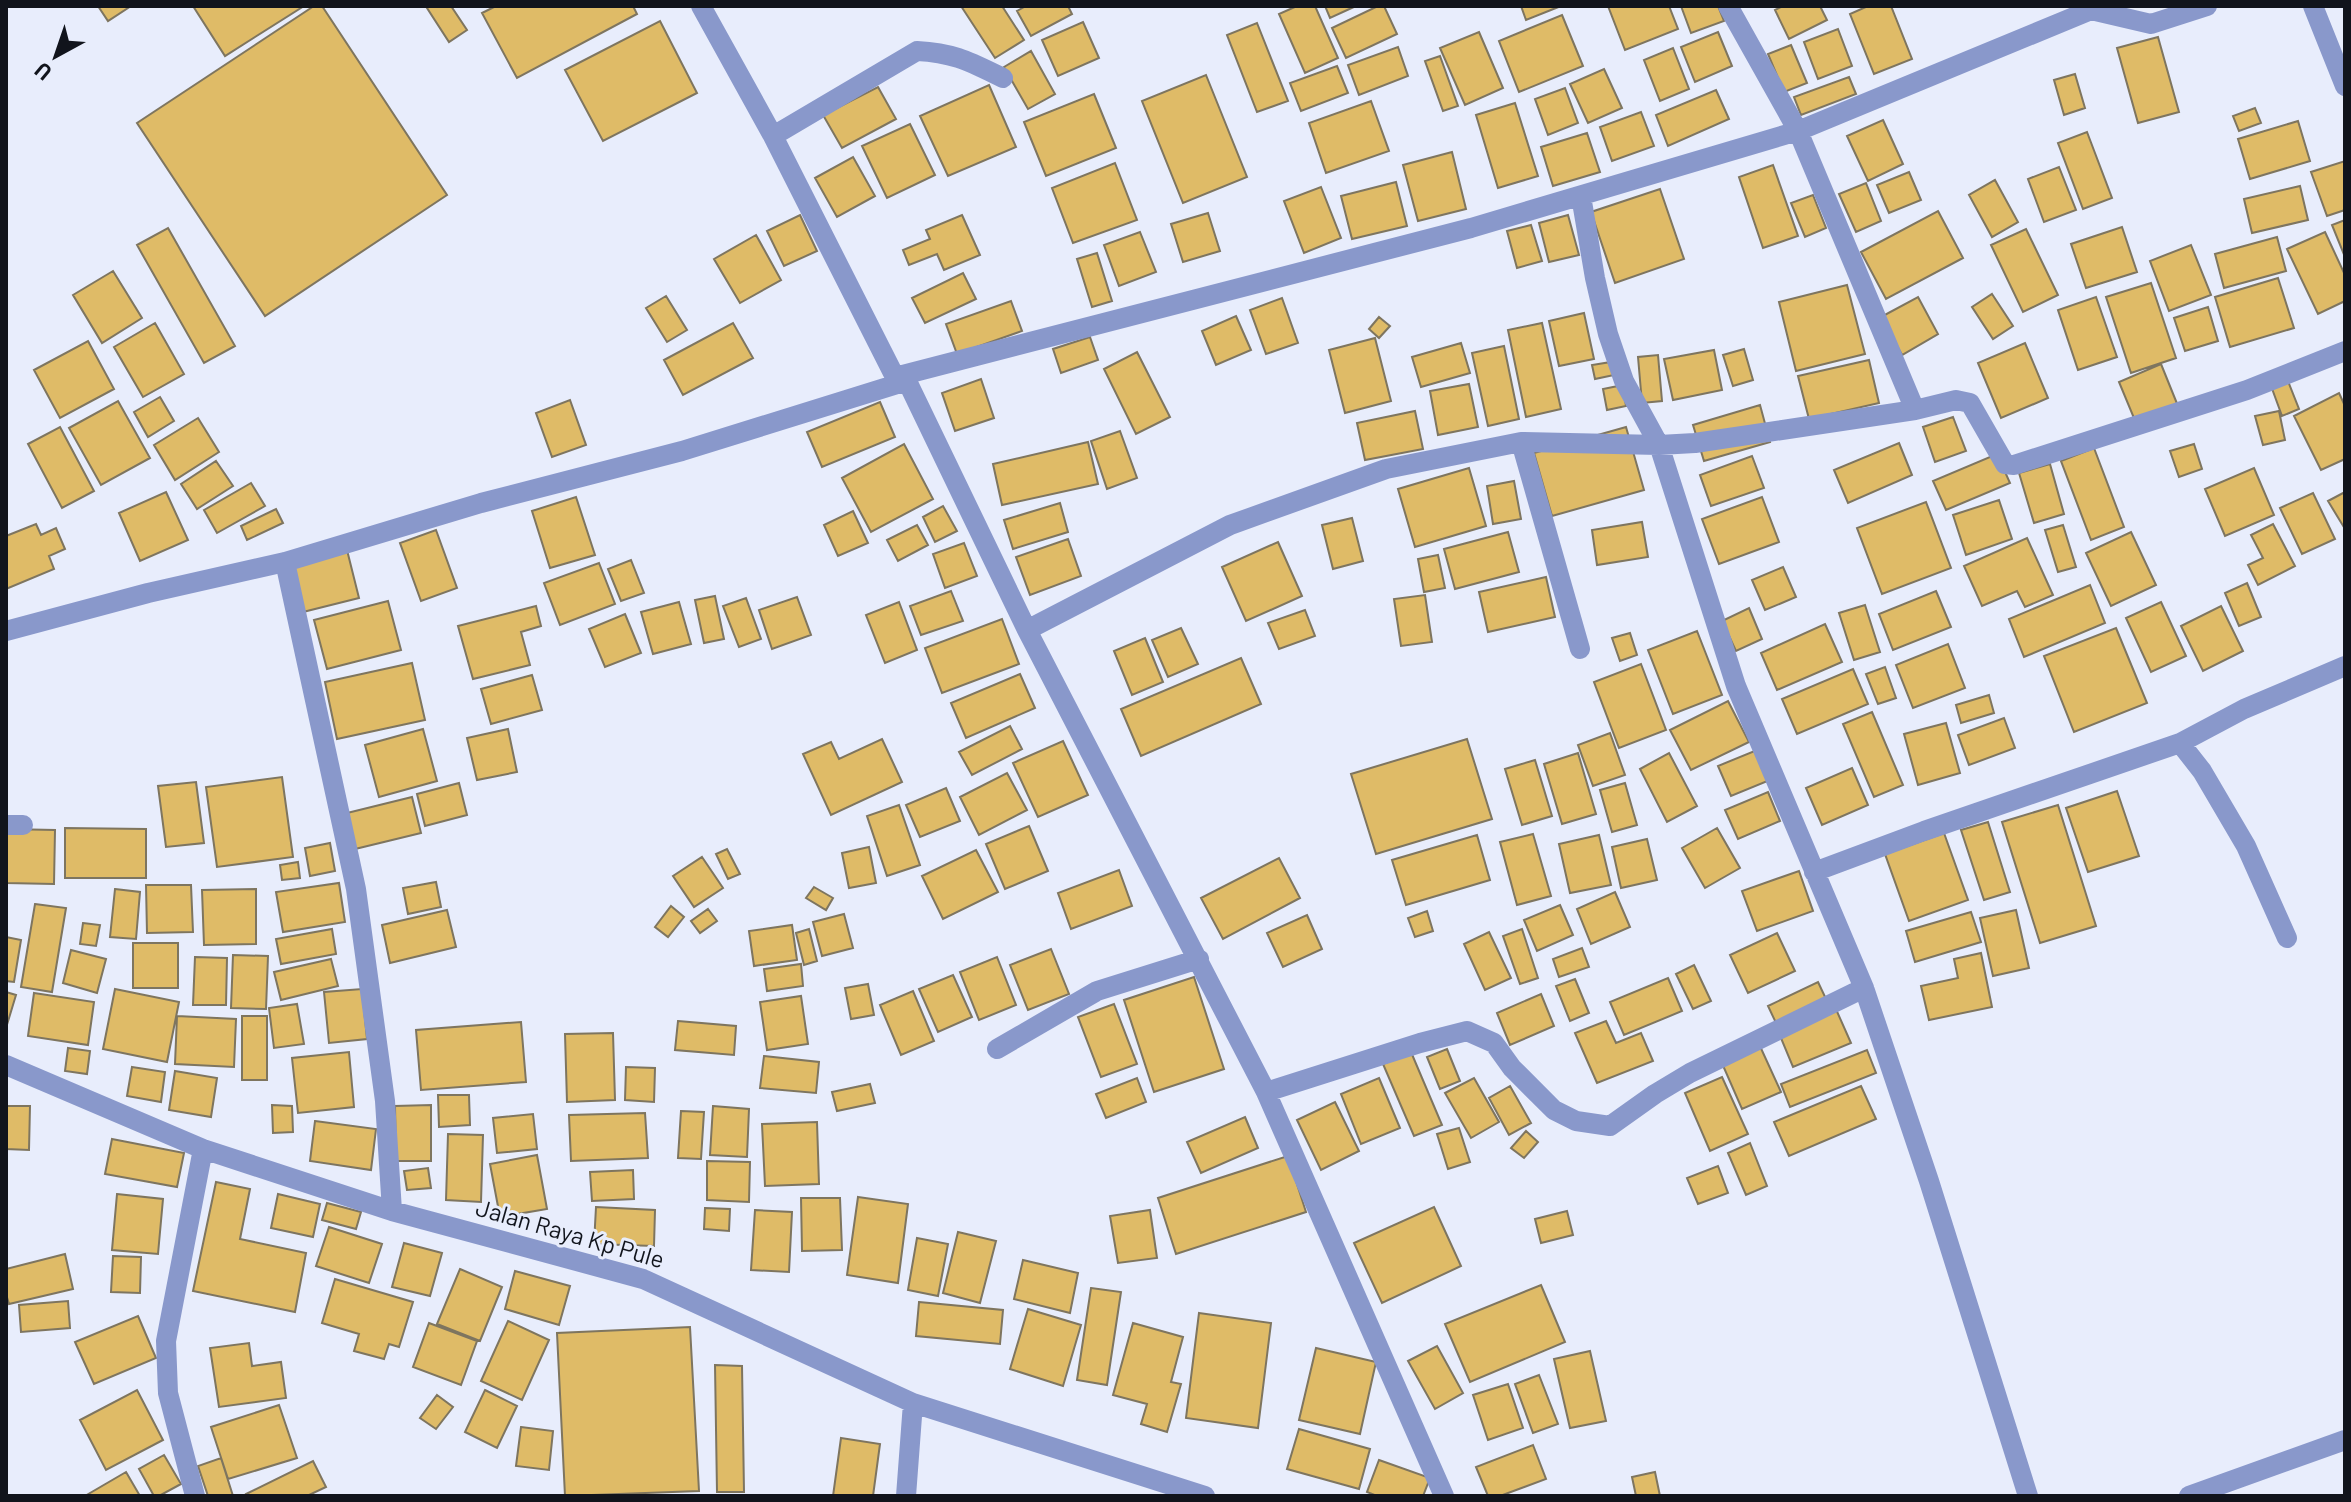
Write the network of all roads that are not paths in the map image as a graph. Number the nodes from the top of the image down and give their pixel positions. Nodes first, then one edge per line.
1 (701, 6) edge
2 (1728, 6) edge
3 (2207, 6) edge
4 (2313, 6) edge
5 (2148, 15) edge
6 (2340, 60) edge
7 (1003, 78) dead end
8 (2345, 86) edge
9 (1798, 131) junction
10 (773, 136) junction
11 (1581, 196) junction
12 (2345, 351) edge
13 (901, 379) junction
14 (1915, 410) junction
15 (1521, 442) junction
16 (1659, 445) junction
17 (285, 562) junction
18 (1027, 630) junction
19 (6, 631) edge
20 (1580, 649) dead end
21 (2345, 666) edge
22 (2180, 743) junction
23 (1814, 872) junction
24 (2287, 938) dead end
25 (1199, 959) junction
26 (1864, 988) junction
27 (997, 1049) dead end
28 (6, 1065) edge
29 (1266, 1092) junction
30 (203, 1149) junction
31 (392, 1211) junction
32 (913, 1403) junction
33 (2345, 1440) edge
34 (195, 1496) edge
35 (906, 1496) edge
36 (1205, 1496) edge
37 (1444, 1496) edge
38 (2028, 1496) edge
39 (2189, 1496) edge

1 - 10 street
2 - 9 street
3 - 5 street
4 - 6 street
5 - 9 street
6 - 8 street
7 - 10 street
9 - 11 street
9 - 14 street
10 - 13 street
11 - 13 street
11 - 16 street
12 - 14 street
13 - 17 street
13 - 18 street
14 - 16 street
15 - 16 street
15 - 18 street
15 - 20 street
16 - 23 street
17 - 19 street
17 - 31 street
18 - 25 street
21 - 22 street
22 - 23 street
22 - 24 street
23 - 26 street
25 - 27 street
25 - 29 street
26 - 29 street
26 - 38 street
28 - 30 street, Jalan Raya Kp Pule
29 - 37 street
30 - 31 street, Jalan Raya Kp Pule
30 - 34 street
31 - 32 street, Jalan Raya Kp Pule
32 - 35 street
32 - 36 street, Jalan Raya Kp Pule
33 - 39 street

